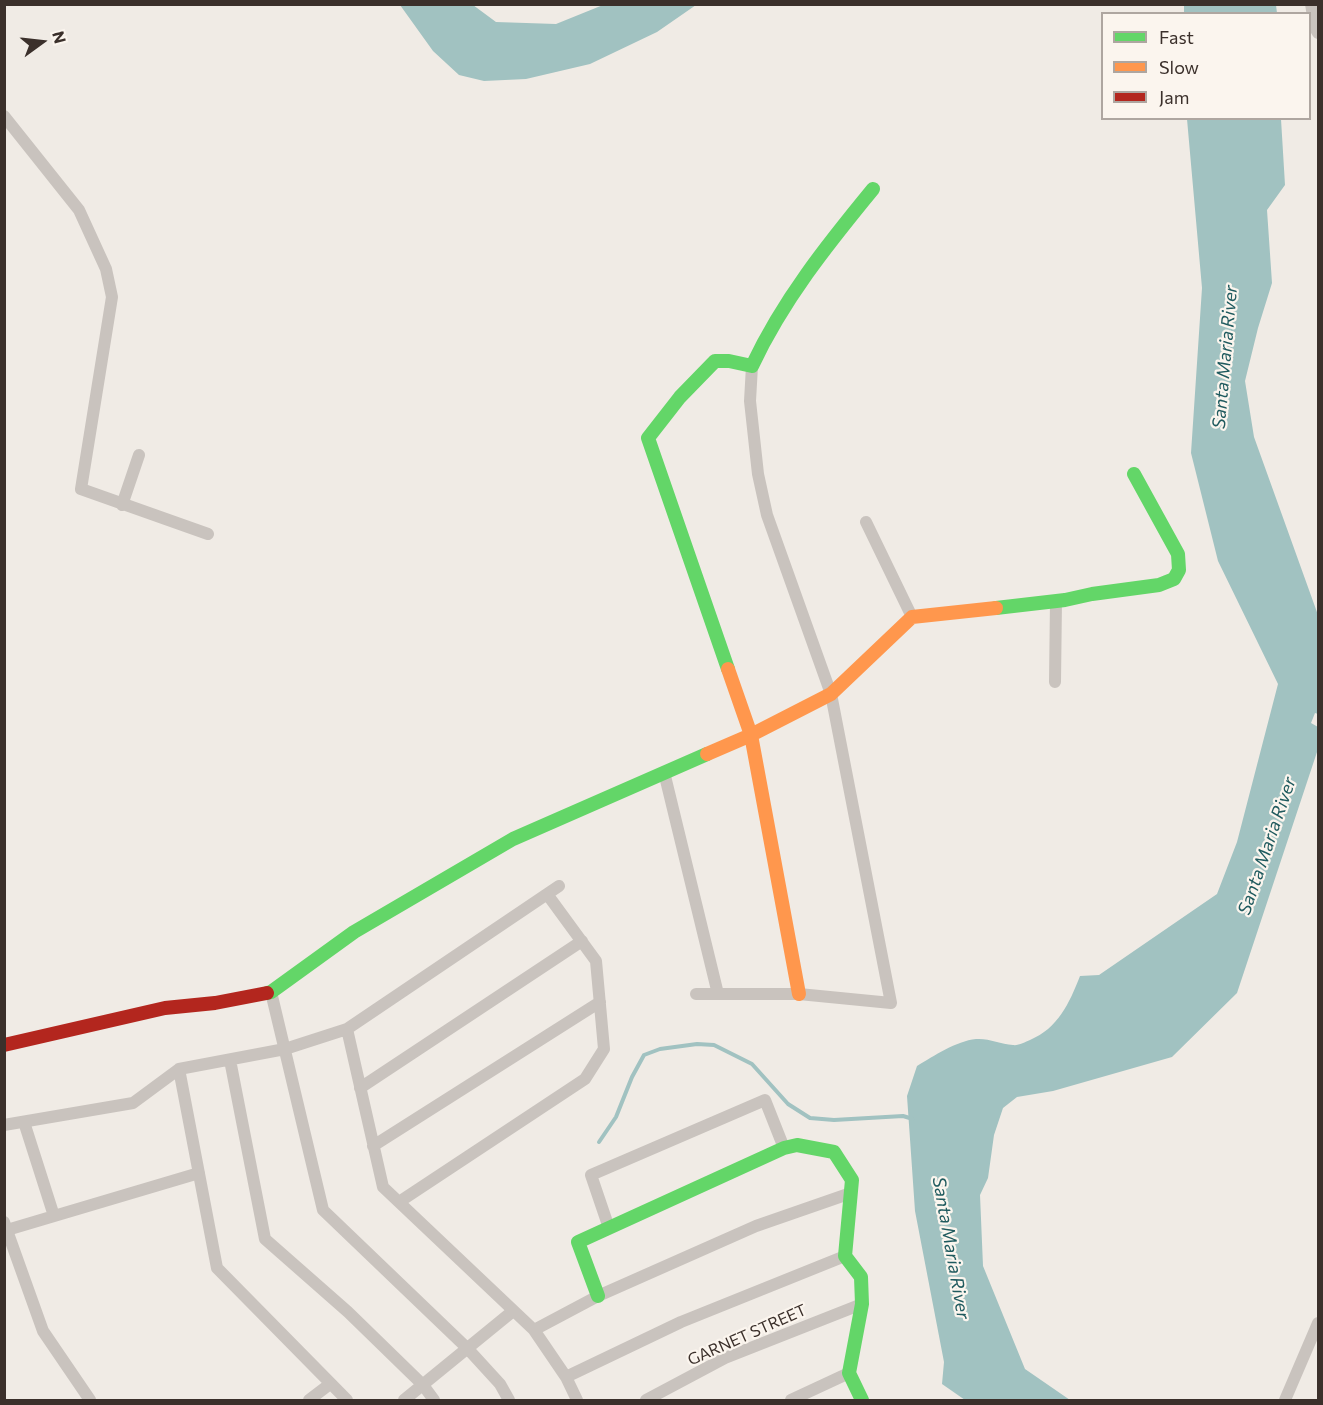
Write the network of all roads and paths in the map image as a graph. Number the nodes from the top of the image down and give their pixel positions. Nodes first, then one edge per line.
1 (1311, 4) edge
2 (1318, 33) edge
3 (4, 116) edge
4 (873, 189) dead end
5 (752, 366) junction
6 (139, 455) dead end
7 (1134, 474) dead end
8 (122, 505) junction
9 (866, 522) dead end
10 (208, 534) dead end
11 (1056, 601) junction
12 (912, 617) junction
13 (1055, 682) dead end
14 (831, 694) junction
15 (751, 735) junction
16 (664, 772) junction
17 (559, 886) dead end
18 (547, 894) junction
19 (582, 941) junction
20 (272, 992) junction
21 (696, 994) dead end
22 (718, 994) junction
23 (800, 994) junction
24 (600, 1002) junction
25 (347, 1029) junction
26 (4, 1045) edge
27 (285, 1049) junction
28 (230, 1060) junction
29 (179, 1070) junction
30 (360, 1088) junction
31 (24, 1122) junction
32 (4, 1125) edge
33 (373, 1146) junction
34 (784, 1148) junction
35 (199, 1173) junction
36 (851, 1193) junction
37 (399, 1202) junction
38 (54, 1216) junction
39 (6, 1226) edge
40 (609, 1228) junction
41 (844, 1256) junction
42 (598, 1296) junction
43 (862, 1304) junction
44 (513, 1311) junction
45 (1318, 1323) edge
46 (534, 1330) junction
47 (468, 1349) junction
48 (849, 1373) junction
49 (566, 1377) junction
50 (330, 1384) junction
51 (423, 1384) junction
52 (90, 1401) edge
53 (309, 1401) edge
54 (347, 1401) edge
55 (404, 1401) edge
56 (434, 1401) edge
57 (509, 1401) edge
58 (577, 1401) edge
59 (646, 1401) edge
60 (790, 1401) edge
61 (862, 1401) edge
62 (1285, 1401) edge

1 - 2 street
3 - 8 street
4 - 5 street
5 - 14 street
5 - 15 street
6 - 8 street
7 - 11 street
8 - 10 street
9 - 12 street
11 - 12 street
11 - 13 street
12 - 14 street
14 - 15 street
14 - 23 street
15 - 16 street
15 - 23 street
16 - 20 street
16 - 22 street
17 - 18 street
18 - 19 street
18 - 25 street
19 - 24 street
19 - 30 street
20 - 26 street
20 - 27 street
21 - 22 street
22 - 23 street
24 - 33 street
24 - 37 street
25 - 27 street
25 - 30 street
27 - 28 street
27 - 47 street
28 - 29 street
28 - 51 street
29 - 31 street
29 - 35 street
30 - 33 street
31 - 32 street
31 - 38 street
33 - 37 street
34 - 36 street
34 - 40 street
34 - 40 street
35 - 38 street
35 - 50 street
36 - 41 street
36 - 42 street
37 - 44 street
38 - 39 street
39 - 52 street
40 - 42 street
41 - 43 street
41 - 49 street
42 - 46 street
43 - 48 street
43 - 59 street, GARNET STREET
44 - 46 street
44 - 47 street
45 - 62 street
46 - 49 street
47 - 51 street
47 - 57 street
48 - 60 street
48 - 61 street
49 - 58 street
50 - 53 street
50 - 54 street
51 - 55 street
51 - 56 street

